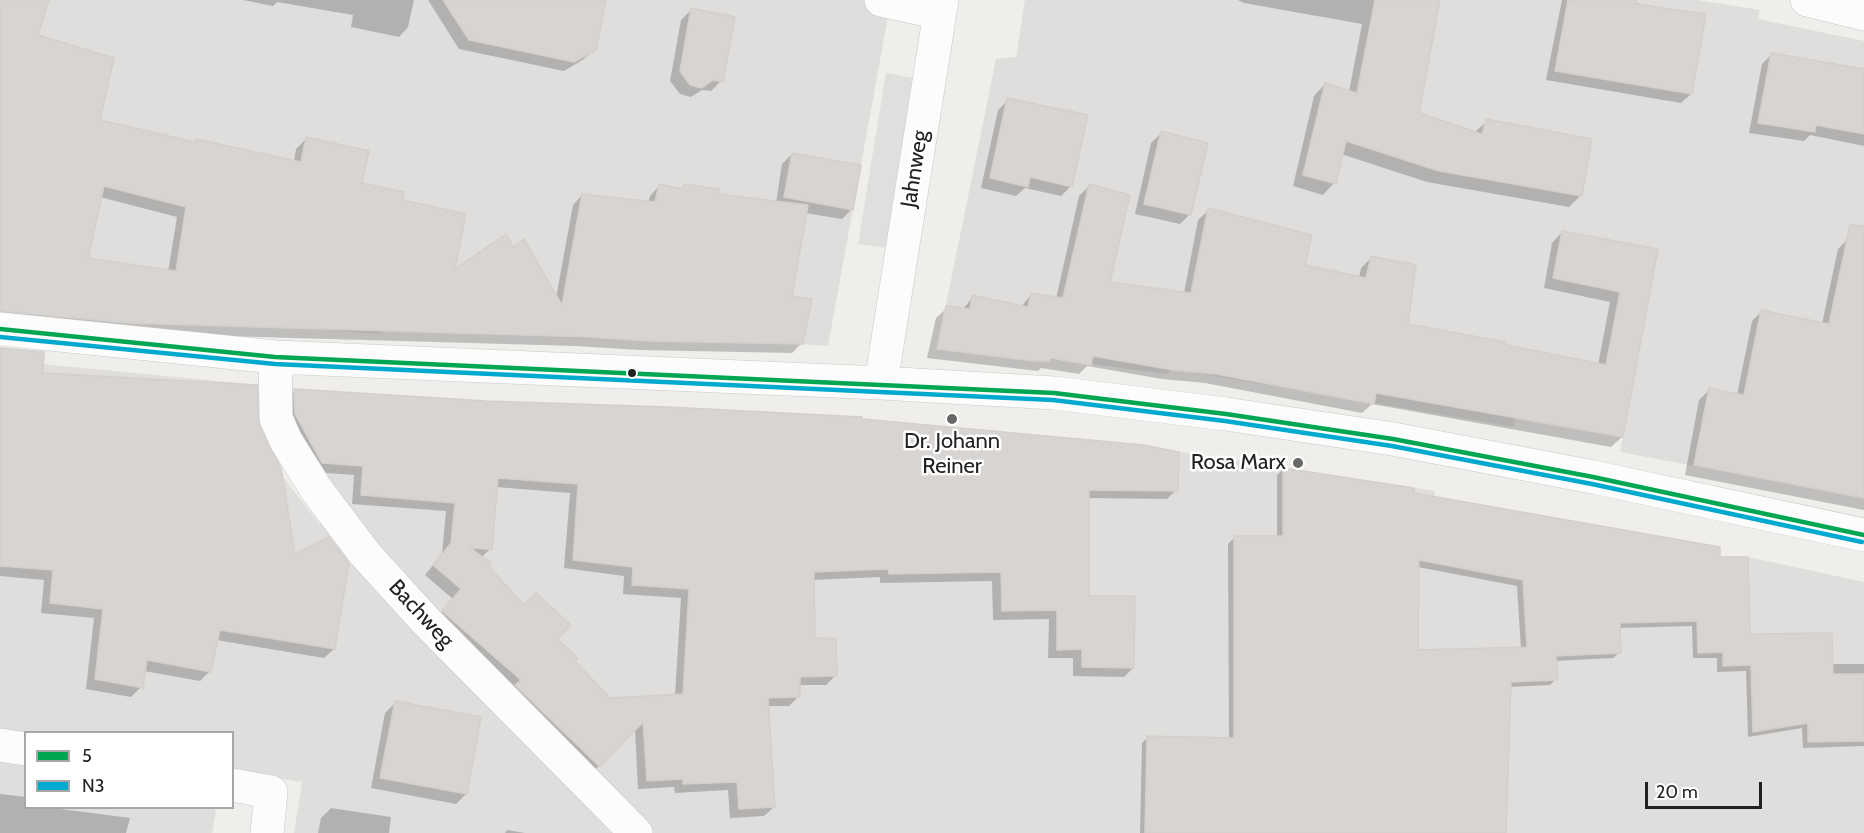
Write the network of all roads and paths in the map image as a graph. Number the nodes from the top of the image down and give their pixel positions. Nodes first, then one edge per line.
1 (881, 0) edge
2 (1807, 0) edge
3 (940, 7) edge
4 (1864, 14) edge
5 (0, 330) edge
6 (275, 357) junction
7 (881, 383) junction
8 (1864, 535) edge
9 (0, 745) edge
10 (24, 749) edge
11 (234, 785) edge
12 (267, 833) edge
13 (636, 833) edge

1 - 3 street, Jahnweg
2 - 4 street
3 - 7 street, Jahnweg
5 - 6 street
6 - 7 street
6 - 13 street, Bachweg
7 - 8 street
9 - 10 street
11 - 12 street

